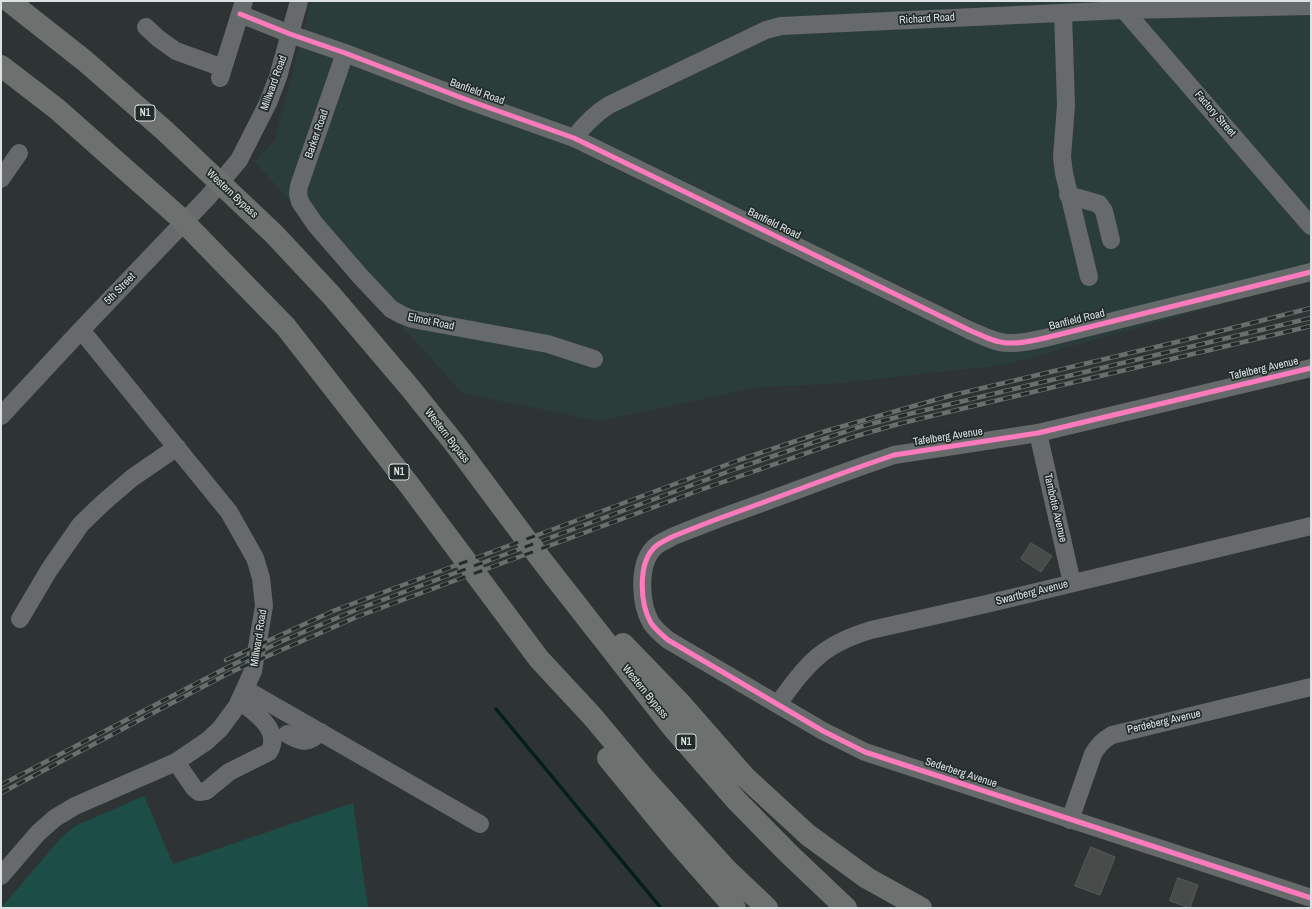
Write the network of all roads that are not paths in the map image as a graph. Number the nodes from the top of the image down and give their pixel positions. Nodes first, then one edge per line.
1 (9, 1) edge
2 (299, 1) edge
3 (1124, 6) edge
4 (1311, 6) edge
5 (242, 7) edge
6 (1064, 13) junction
7 (146, 26) dead end
8 (290, 34) junction
9 (345, 52) junction
10 (1, 66) edge
11 (574, 138) junction
12 (18, 153) dead end
13 (239, 160) joint
14 (1, 179) edge
15 (1068, 194) junction
16 (308, 215) joint
17 (1311, 226) edge
18 (1111, 240) dead end
19 (1311, 272) edge
20 (1089, 277) dead end
21 (81, 330) junction
22 (594, 359) dead end
23 (1311, 368) edge
24 (1, 416) edge
25 (1038, 432) junction
26 (177, 447) junction
27 (1311, 526) edge
28 (543, 562) junction
29 (1072, 583) junction
30 (643, 601) joint
31 (20, 619) dead end
32 (539, 659) junction
33 (1311, 687) edge
34 (243, 695) junction
35 (778, 704) junction
36 (321, 732) junction
37 (287, 734) dead end
38 (176, 762) junction
39 (1070, 820) junction
40 (480, 824) dead end
41 (1, 876) edge
42 (1311, 898) edge
43 (735, 908) edge
44 (767, 908) edge
45 (846, 908) edge
46 (921, 908) edge

1 - 28 highway, Western Bypass / N1
2 - 8 street, Millward Road
3 - 4 street, Richard Road
3 - 6 street, Richard Road
3 - 17 street, Factory Street
5 - 7 street
5 - 8 street, Banfield Road
6 - 11 street, Richard Road
6 - 15 street
8 - 9 street, Banfield Road
8 - 13 street, Millward Road
9 - 11 street, Banfield Road
9 - 16 street, Barker Road
10 - 32 highway, N1
11 - 19 street, Banfield Road
12 - 14 street
13 - 21 street, 5th Street
15 - 18 street
15 - 20 street
16 - 22 street, Elmot Road
21 - 24 street, 5th Street
21 - 26 street, Millward Road
23 - 25 street, Tafelberg Avenue
25 - 29 street, Tambotie Avenue
25 - 30 street, Tafelberg Avenue
26 - 31 street
26 - 34 street, Millward Road
27 - 29 street, Swartberg Avenue
28 - 45 highway, Western Bypass / N1
28 - 46 highway
29 - 35 street, Swartberg Avenue
30 - 35 street, Sederberg Avenue
32 - 43 highway
32 - 44 highway, N1
33 - 39 street, Perdeberg Avenue
34 - 36 street
34 - 38 street, Millward Road
34 - 38 street
35 - 39 street, Sederberg Avenue
36 - 37 street
36 - 40 street
38 - 41 street, Millward Road
39 - 42 street, Sederberg Avenue

